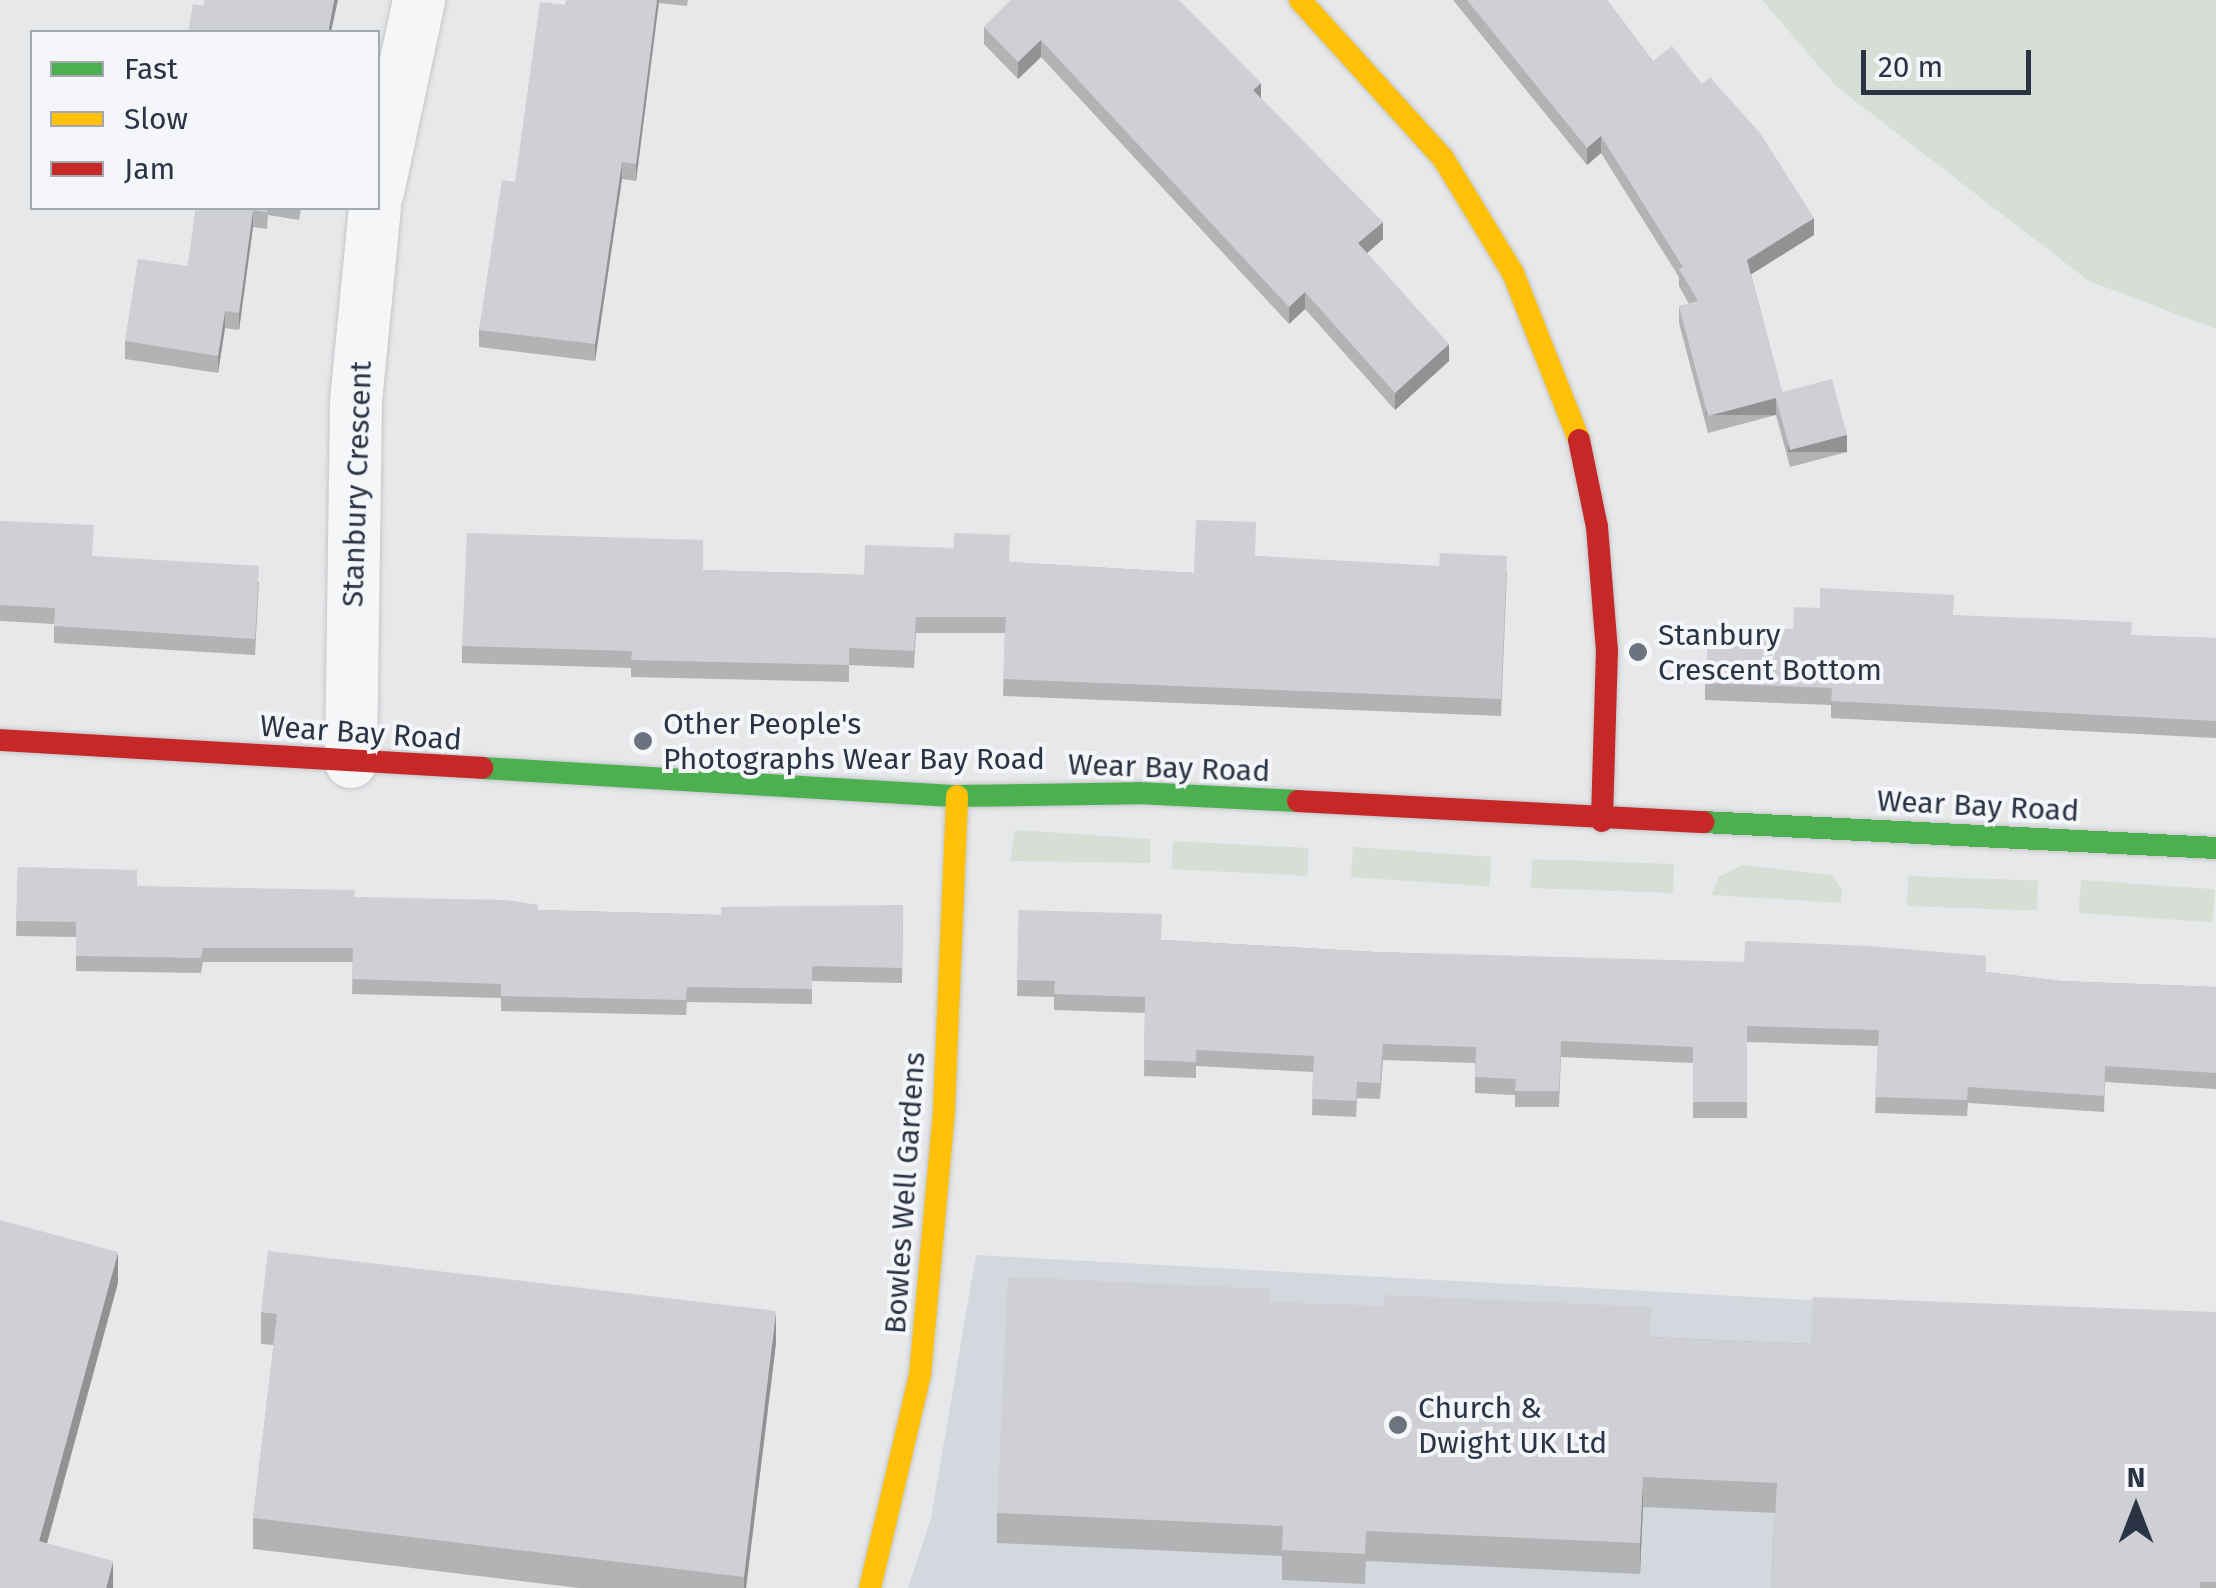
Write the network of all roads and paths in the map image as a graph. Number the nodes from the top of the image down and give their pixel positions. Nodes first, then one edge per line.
1 (420, 0) edge
2 (1300, 0) edge
3 (380, 183) edge
4 (375, 210) edge
5 (0, 740) edge
6 (351, 762) junction
7 (957, 796) junction
8 (1602, 820) junction
9 (2216, 848) edge
10 (870, 1588) edge

1 - 3 street
2 - 8 street
4 - 6 street, Stanbury Crescent
5 - 6 street, Wear Bay Road
6 - 7 street, Wear Bay Road
7 - 8 street, Wear Bay Road
7 - 10 street, Bowles Well Gardens
8 - 9 street, Wear Bay Road

